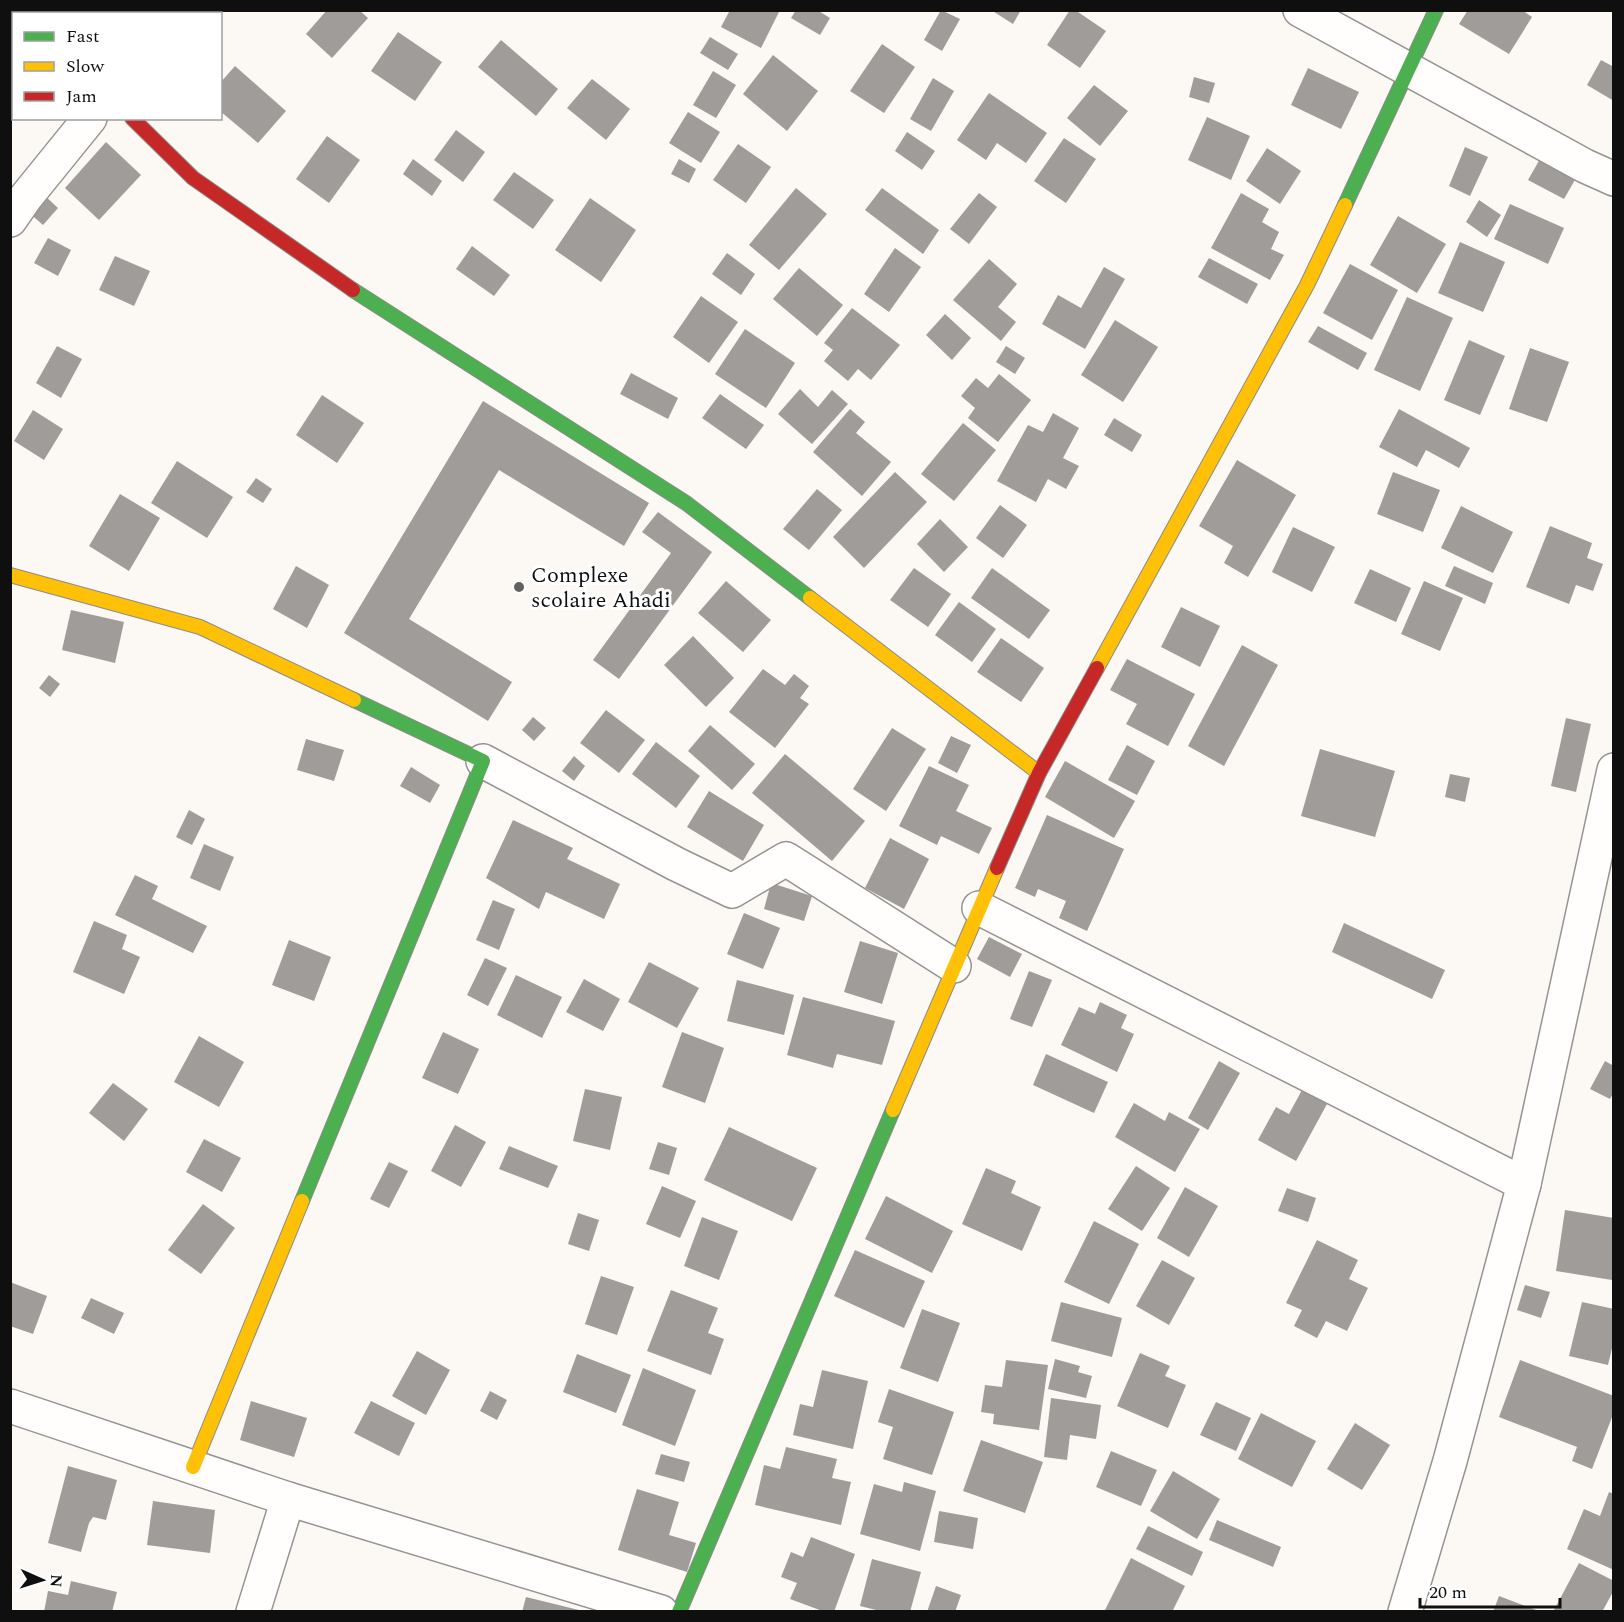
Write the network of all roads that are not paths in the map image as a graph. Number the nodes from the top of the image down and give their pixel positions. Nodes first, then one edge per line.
1 (1299, 10) edge
2 (1436, 10) edge
3 (1408, 69) junction
4 (88, 120) edge
5 (134, 120) edge
6 (1614, 179) edge
7 (10, 220) edge
8 (10, 575) edge
9 (483, 761) junction
10 (1614, 770) edge
11 (1039, 773) junction
12 (979, 908) junction
13 (954, 966) junction
14 (1524, 1184) junction
15 (10, 1406) edge
16 (193, 1467) junction
17 (288, 1499) junction
18 (253, 1611) edge
19 (661, 1611) edge
20 (679, 1611) edge
21 (1405, 1611) edge

1 - 3 street
2 - 3 street
3 - 6 street
3 - 11 street
4 - 7 street
5 - 11 street
8 - 9 street
9 - 13 street
9 - 16 street
10 - 14 street
11 - 12 street
12 - 13 street
12 - 14 street
13 - 20 street
14 - 21 street
15 - 16 street
16 - 17 street
17 - 18 street
17 - 19 street

